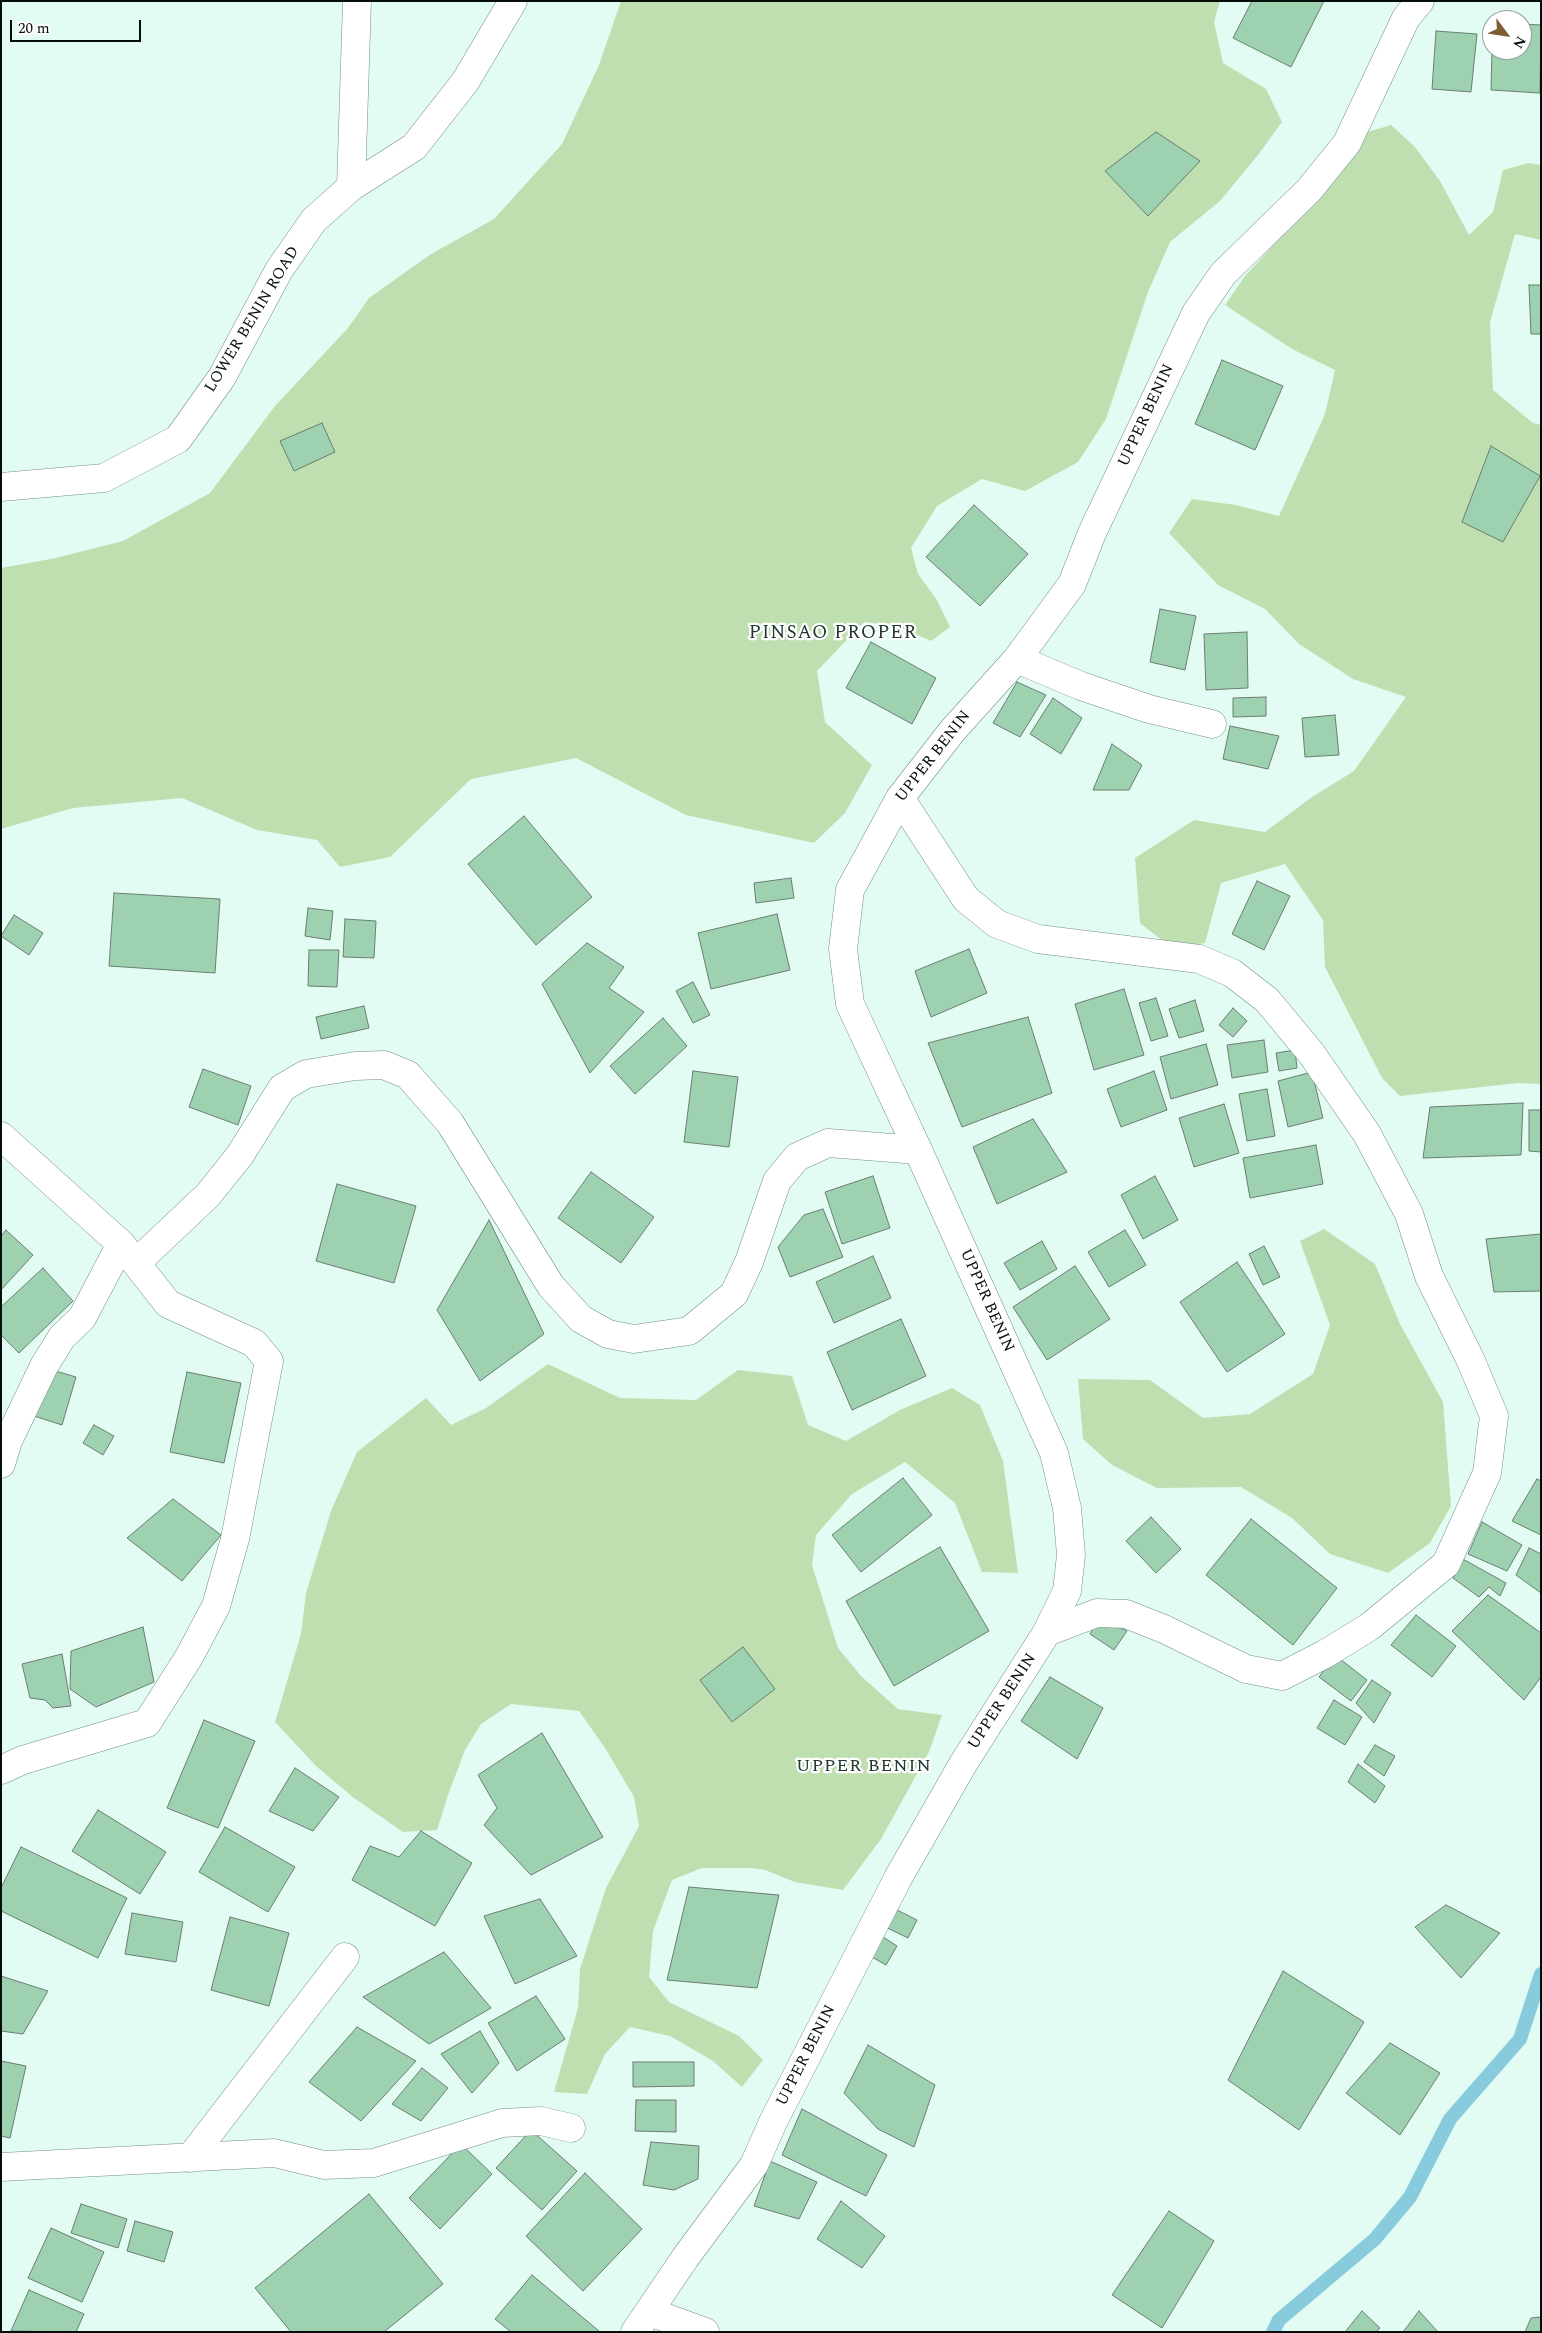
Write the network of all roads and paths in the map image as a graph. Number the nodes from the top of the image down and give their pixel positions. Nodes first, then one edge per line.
1 (357, 1) edge
2 (513, 1) edge
3 (1420, 1) edge
4 (351, 187) junction
5 (1, 487) edge
6 (1017, 659) junction
7 (1212, 724) dead end
8 (900, 798) junction
9 (1, 1136) edge
10 (918, 1150) junction
11 (129, 1253) junction
12 (1, 1464) edge
13 (1048, 1632) junction
14 (1, 1770) edge
15 (345, 1957) dead end
16 (571, 2128) dead end
17 (190, 2158) junction
18 (1, 2167) edge
19 (642, 2322) edge
20 (705, 2332) edge

1 - 4 street
2 - 4 street, LOWER BENIN ROAD
3 - 6 street, UPPER BENIN
4 - 5 street, LOWER BENIN ROAD
6 - 7 street
6 - 8 street, UPPER BENIN
8 - 10 street, UPPER BENIN
8 - 13 street
9 - 11 street
10 - 11 street
10 - 13 street, UPPER BENIN
11 - 12 street
11 - 14 street
13 - 19 street, UPPER BENIN
15 - 17 street
16 - 17 street
17 - 18 street
19 - 20 street

